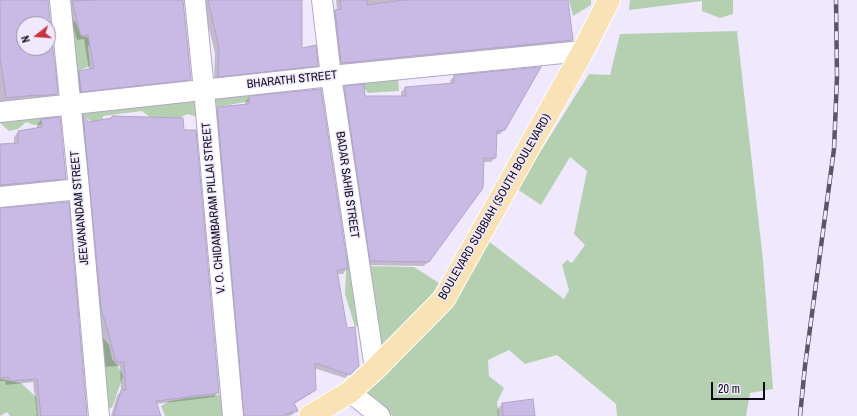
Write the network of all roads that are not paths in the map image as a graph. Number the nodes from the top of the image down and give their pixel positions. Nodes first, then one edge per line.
1 (60, 0) edge
2 (195, 0) edge
3 (322, 0) edge
4 (608, 0) edge
5 (583, 51) junction
6 (331, 76) junction
7 (204, 90) junction
8 (71, 104) junction
9 (0, 112) edge
10 (79, 189) junction
11 (0, 197) edge
12 (375, 369) junction
13 (350, 392) junction
14 (99, 416) edge
15 (233, 416) edge
16 (310, 416) edge
17 (380, 416) edge

1 - 8 street, JEEVANANDAM STREET
2 - 7 street, V. O. CHIDAMBARAM PILLAI STREET
3 - 6 street, BADAR SAHIB STREET
4 - 5 main road, BOULEVARD SUBBIAH (SOUTH BOULEVARD)
5 - 6 street, BHARATHI STREET
5 - 12 main road, BOULEVARD SUBBIAH (SOUTH BOULEVARD)
6 - 7 street, BHARATHI STREET
6 - 12 street, BADAR SAHIB STREET
7 - 8 street, BHARATHI STREET
7 - 15 street, V. O. CHIDAMBARAM PILLAI STREET
8 - 9 street, BHARATHI STREET
8 - 10 street, JEEVANANDAM STREET
10 - 11 street
10 - 14 street, JEEVANANDAM STREET
12 - 13 main road, BOULEVARD SUBBIAH (SOUTH BOULEVARD)
13 - 16 main road, BOULEVARD SUBBIAH (SOUTH BOULEVARD)
13 - 17 street

